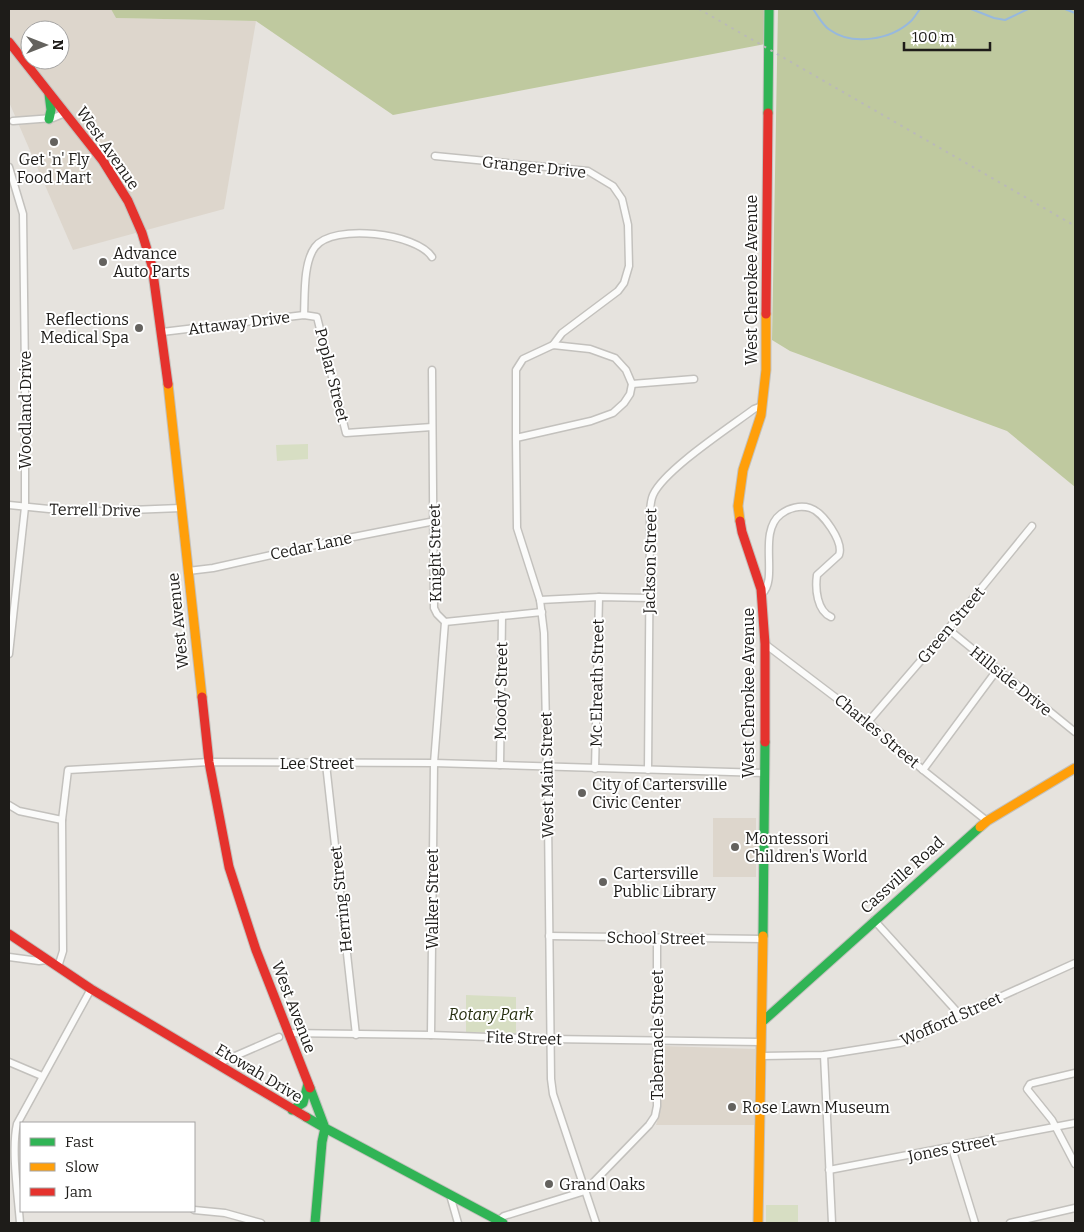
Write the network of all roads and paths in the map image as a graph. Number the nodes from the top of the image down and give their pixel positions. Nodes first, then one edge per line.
1 (769, 9) edge
2 (9, 42) edge
3 (49, 93) junction
4 (65, 112) junction
5 (49, 119) junction
6 (13, 120) dead end
7 (435, 156) dead end
8 (9, 167) edge
9 (432, 257) dead end
10 (304, 315) junction
11 (317, 317) joint
12 (162, 332) junction
13 (553, 345) junction
14 (432, 370) dead end
15 (694, 380) dead end
16 (632, 384) junction
17 (762, 406) junction
18 (432, 427) junction
19 (516, 438) junction
20 (9, 505) edge
21 (25, 507) junction
22 (181, 508) junction
23 (435, 521) junction
24 (1032, 526) dead end
25 (188, 571) junction
26 (762, 594) junction
27 (598, 597) junction
28 (650, 598) junction
29 (540, 600) junction
30 (542, 612) junction
31 (502, 616) junction
32 (832, 617) dead end
33 (445, 622) junction
34 (948, 629) junction
35 (765, 644) junction
36 (9, 654) edge
37 (997, 670) junction
38 (868, 722) junction
39 (1075, 732) edge
40 (209, 762) junction
41 (434, 763) junction
42 (326, 764) junction
43 (500, 765) junction
44 (547, 766) junction
45 (1075, 768) edge
46 (595, 769) junction
47 (648, 770) junction
48 (923, 770) junction
49 (764, 773) junction
50 (9, 805) edge
51 (62, 820) junction
52 (987, 821) junction
53 (874, 920) junction
54 (9, 934) edge
55 (549, 936) junction
56 (657, 938) junction
57 (763, 939) junction
58 (9, 956) edge
59 (48, 960) junction
60 (1075, 963) edge
61 (58, 967) junction
62 (90, 989) junction
63 (762, 1000) junction
64 (782, 1004) junction
65 (960, 1015) junction
66 (762, 1022) junction
67 (356, 1034) junction
68 (432, 1034) junction
69 (284, 1035) junction
70 (550, 1039) junction
71 (658, 1040) junction
72 (761, 1042) junction
73 (824, 1055) junction
74 (761, 1056) junction
75 (9, 1062) edge
76 (217, 1064) junction
77 (1075, 1073) edge
78 (42, 1076) junction
79 (308, 1084) junction
80 (292, 1110) junction
81 (1075, 1123) edge
82 (325, 1128) junction
83 (1057, 1128) junction
84 (952, 1148) junction
85 (1075, 1164) edge
86 (829, 1170) junction
87 (585, 1191) junction
88 (450, 1195) junction
89 (9, 1196) edge
90 (20, 1196) edge
91 (1075, 1208) edge
92 (195, 1210) edge
93 (500, 1222) edge
94 (20, 1223) edge
95 (261, 1223) edge
96 (315, 1223) edge
97 (458, 1223) edge
98 (596, 1223) edge
99 (758, 1223) edge
100 (832, 1223) edge
101 (975, 1223) edge
102 (1010, 1223) edge

1 - 17 main road, West Cherokee Avenue
2 - 3 main road, West Avenue
3 - 4 main road, West Avenue
3 - 5 main road
4 - 5 street
4 - 12 main road, West Avenue
5 - 6 street
7 - 13 street, Granger Drive
8 - 21 street, Woodland Drive
9 - 10 street
10 - 11 street, Attaway Drive
10 - 12 street, Attaway Drive
11 - 18 street, Poplar Street
12 - 22 main road, West Avenue
13 - 16 street
13 - 19 street, West Main Street
14 - 18 street, Knight Street
15 - 16 street
16 - 19 street
17 - 26 main road, West Cherokee Avenue
17 - 28 street, Jackson Street
18 - 23 street, Knight Street
19 - 29 street, West Main Street
20 - 21 street, Terrell Drive
21 - 22 street, Terrell Drive
21 - 36 street, Woodland Drive
22 - 25 main road, West Avenue
23 - 25 street, Cedar Lane
23 - 33 street, Knight Street
24 - 34 street, Green Street
25 - 40 main road, West Avenue
26 - 32 street
26 - 35 main road, West Cherokee Avenue
27 - 28 street
27 - 29 street
27 - 46 street, Mc Elreath Street
28 - 47 street, Jackson Street
29 - 30 street, West Main Street
30 - 31 street
30 - 44 street, West Main Street
31 - 33 street
31 - 43 street, Moody Street
33 - 41 street, Knight Street
34 - 37 street, Hillside Drive
34 - 38 street, Green Street
35 - 38 street, Charles Street
35 - 49 main road, West Cherokee Avenue
37 - 39 street, Hillside Drive
37 - 48 street
38 - 48 street, Charles Street
40 - 42 street, Lee Street
40 - 51 street, Lee Street
40 - 69 main road, West Avenue
41 - 42 street, Lee Street
41 - 43 street, Lee Street
41 - 68 street, Walker Street
42 - 67 street, Herring Street
43 - 44 street, Lee Street
44 - 46 street, Lee Street
44 - 55 street, West Main Street
45 - 52 main road, Cassville Road
46 - 47 street, Lee Street
47 - 49 street, Lee Street
48 - 52 street, Charles Street
49 - 57 main road, West Cherokee Avenue
50 - 51 street
51 - 61 street, Lee Street
52 - 53 main road, Cassville Road
53 - 64 main road, Cassville Road
53 - 65 street
54 - 59 main road, Etowah Drive
55 - 56 street, School Street
55 - 70 street, West Main Street
56 - 57 street, School Street
56 - 71 street, Tabernacle Street
57 - 63 main road, West Cherokee Avenue
58 - 59 street
59 - 61 main road, Etowah Drive
60 - 65 street, Wofford Street
61 - 62 main road, Etowah Drive
62 - 76 main road, Etowah Drive
62 - 78 street
63 - 64 main road
63 - 66 main road, West Cherokee Avenue
64 - 66 main road, Cassville Road
65 - 73 street, Wofford Street
66 - 72 main road, West Cherokee Avenue
67 - 68 street, Fite Street
67 - 69 street, Fite Street
68 - 70 street, Fite Street
69 - 76 street, Fite Street
69 - 79 main road, West Avenue
70 - 71 street, Fite Street
70 - 87 street, West Main Street
71 - 72 street, Fite Street
71 - 87 street, Tabernacle Street
72 - 74 main road, West Cherokee Avenue
73 - 74 street, Wofford Street
73 - 86 street
74 - 99 main road, West Cherokee Avenue
75 - 78 street
76 - 80 main road, Etowah Drive
77 - 83 street
78 - 90 street
79 - 80 main road
79 - 82 main road, West Avenue
80 - 82 main road, Etowah Drive
81 - 83 street, Jones Street
82 - 88 main road, Etowah Drive
82 - 96 main road
83 - 84 street, Jones Street
83 - 85 street
84 - 86 street, Jones Street
84 - 101 street
86 - 100 street
87 - 93 street, Tabernacle Street
87 - 98 street, West Main Street
88 - 93 main road, Etowah Drive
88 - 97 street
89 - 90 street
90 - 94 street
91 - 102 street
92 - 95 street

